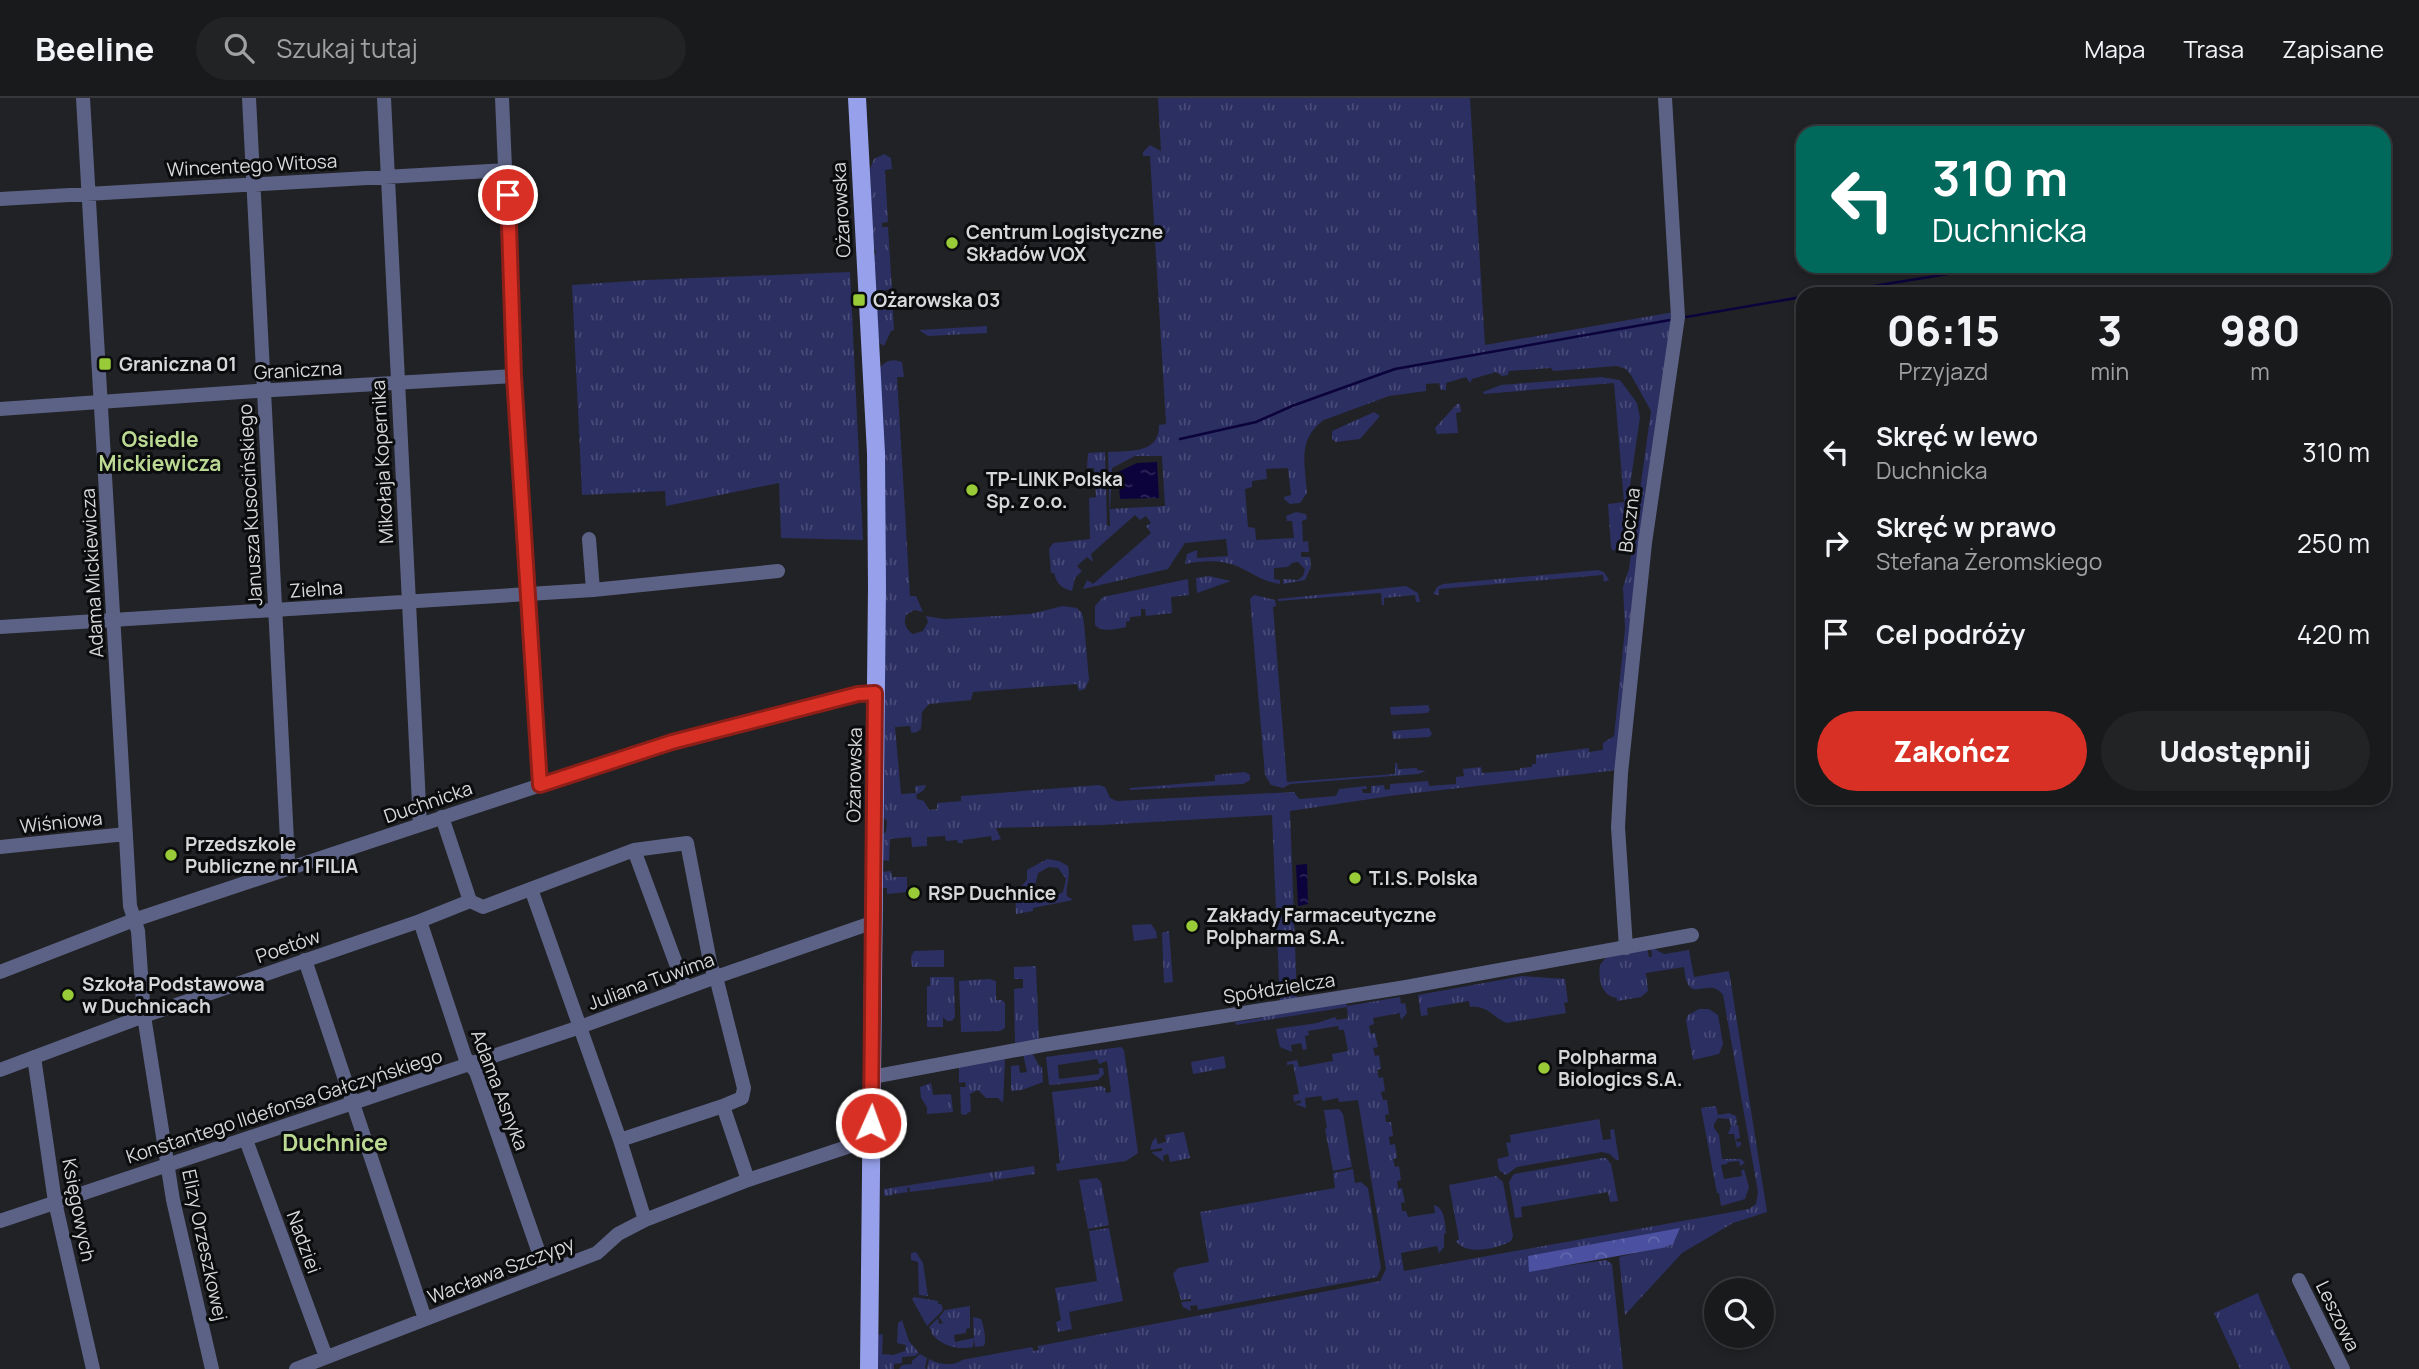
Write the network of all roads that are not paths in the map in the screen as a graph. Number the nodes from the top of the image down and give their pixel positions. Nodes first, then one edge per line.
1 (83, 98) edge
2 (249, 98) edge
3 (384, 98) edge
4 (502, 98) edge
5 (857, 98) edge
6 (1665, 98) edge
7 (507, 170) junction
8 (388, 177) junction
9 (253, 185) junction
10 (89, 192) junction
11 (0, 198) edge
12 (514, 376) junction
13 (398, 384) junction
14 (264, 390) junction
15 (101, 401) junction
16 (0, 409) edge
17 (589, 539) dead end
18 (778, 571) dead end
19 (593, 590) junction
20 (528, 595) junction
21 (409, 603) junction
22 (274, 611) junction
23 (114, 620) junction
24 (0, 627) edge
25 (875, 693) junction
26 (540, 785) junction
27 (442, 817) junction
28 (420, 825) junction
29 (125, 834) junction
30 (0, 847) edge
31 (634, 850) junction
32 (290, 868) junction
33 (531, 889) junction
34 (470, 901) junction
35 (134, 920) junction
36 (420, 921) junction
37 (874, 922) junction
38 (1692, 935) dead end
39 (1626, 948) junction
40 (305, 960) junction
41 (0, 972) edge
42 (716, 976) junction
43 (685, 988) junction
44 (144, 1016) junction
45 (580, 1027) junction
46 (34, 1057) junction
47 (471, 1065) junction
48 (0, 1070) edge
49 (872, 1077) junction
50 (353, 1102) junction
51 (730, 1103) junction
52 (871, 1139) junction
53 (246, 1140) junction
54 (620, 1140) junction
55 (168, 1163) junction
56 (748, 1180) junction
57 (55, 1202) junction
58 (645, 1220) junction
59 (0, 1221) edge
60 (546, 1273) junction
61 (2299, 1280) dead end
62 (425, 1319) junction
63 (326, 1357) junction
64 (93, 1369) edge
65 (212, 1369) edge
66 (296, 1369) edge
67 (869, 1369) edge
68 (2343, 1369) edge

1 - 10 street, Adama Mickiewicza
2 - 9 street, Janusza Kusocińskiego
3 - 8 street, Mikołaja Kopernika
4 - 7 street
5 - 25 main road, Ożarowska
6 - 39 street, Boczna
7 - 8 street, Wincentego Witosa
7 - 12 street
8 - 9 street, Wincentego Witosa
8 - 13 street, Mikołaja Kopernika
9 - 10 street, Wincentego Witosa
9 - 14 street, Janusza Kusocińskiego
10 - 11 street, Wincentego Witosa
10 - 15 street, Adama Mickiewicza
12 - 13 street, Graniczna
12 - 20 street
13 - 14 street, Graniczna
13 - 21 street, Mikołaja Kopernika
14 - 15 street, Graniczna
14 - 22 street, Janusza Kusocińskiego
15 - 16 street, Graniczna
15 - 23 street, Adama Mickiewicza
17 - 19 street
18 - 19 street, Zielna
19 - 20 street, Zielna
20 - 21 street, Zielna
20 - 26 street
21 - 22 street, Zielna
21 - 28 street, Mikołaja Kopernika
22 - 23 street, Zielna
22 - 32 street, Janusza Kusocińskiego
23 - 24 street, Zielna
23 - 29 street, Adama Mickiewicza
25 - 26 street, Duchnicka
25 - 37 main road, Ożarowska
26 - 27 street, Duchnicka
27 - 28 street, Duchnicka
27 - 34 street
28 - 32 street, Duchnicka
29 - 30 street, Wiśniowa
29 - 35 street, Adama Mickiewicza
31 - 33 street, Poetów
31 - 42 street, Poetów
31 - 43 street
32 - 35 street, Duchnicka
33 - 34 street, Poetów
33 - 45 street, Juliana Tuwima
34 - 36 street, Poetów
35 - 41 street, Duchnicka
35 - 44 street, Elizy Orzeszkowej
36 - 40 street, Poetów
36 - 47 street, Adama Asnyka
37 - 42 street, Juliana Tuwima
37 - 49 main road, Ożarowska
38 - 39 street, Spółdzielcza
39 - 49 street, Spółdzielcza
40 - 44 street, Poetów
40 - 50 street
42 - 43 street, Juliana Tuwima
42 - 51 street
43 - 45 street, Juliana Tuwima
44 - 46 street, Poetów
44 - 55 street, Elizy Orzeszkowej
45 - 47 street, Konstantego Ildefonsa Gałczyńskiego
45 - 54 street
46 - 48 street, Poetów
46 - 57 street, Księgowych
47 - 50 street, Konstantego Ildefonsa Gałczyńskiego
47 - 60 street, Adama Asnyka
49 - 52 main road, Ożarowska
50 - 53 street, Konstantego Ildefonsa Gałczyńskiego
50 - 62 street
51 - 54 street
51 - 56 street
52 - 56 street, Wacława Szczypy
52 - 67 main road, Ożarowska
53 - 55 street, Konstantego Ildefonsa Gałczyńskiego
53 - 63 street, Nadziei
54 - 58 street
55 - 57 street, Konstantego Ildefonsa Gałczyńskiego
55 - 65 street, Elizy Orzeszkowej
56 - 58 street, Wacława Szczypy
57 - 59 street, Konstantego Ildefonsa Gałczyńskiego
57 - 64 street, Księgowych
58 - 60 street, Wacława Szczypy
60 - 62 street, Wacława Szczypy
61 - 68 street, Leszowa
62 - 63 street, Wacława Szczypy
63 - 66 street, Wacława Szczypy

